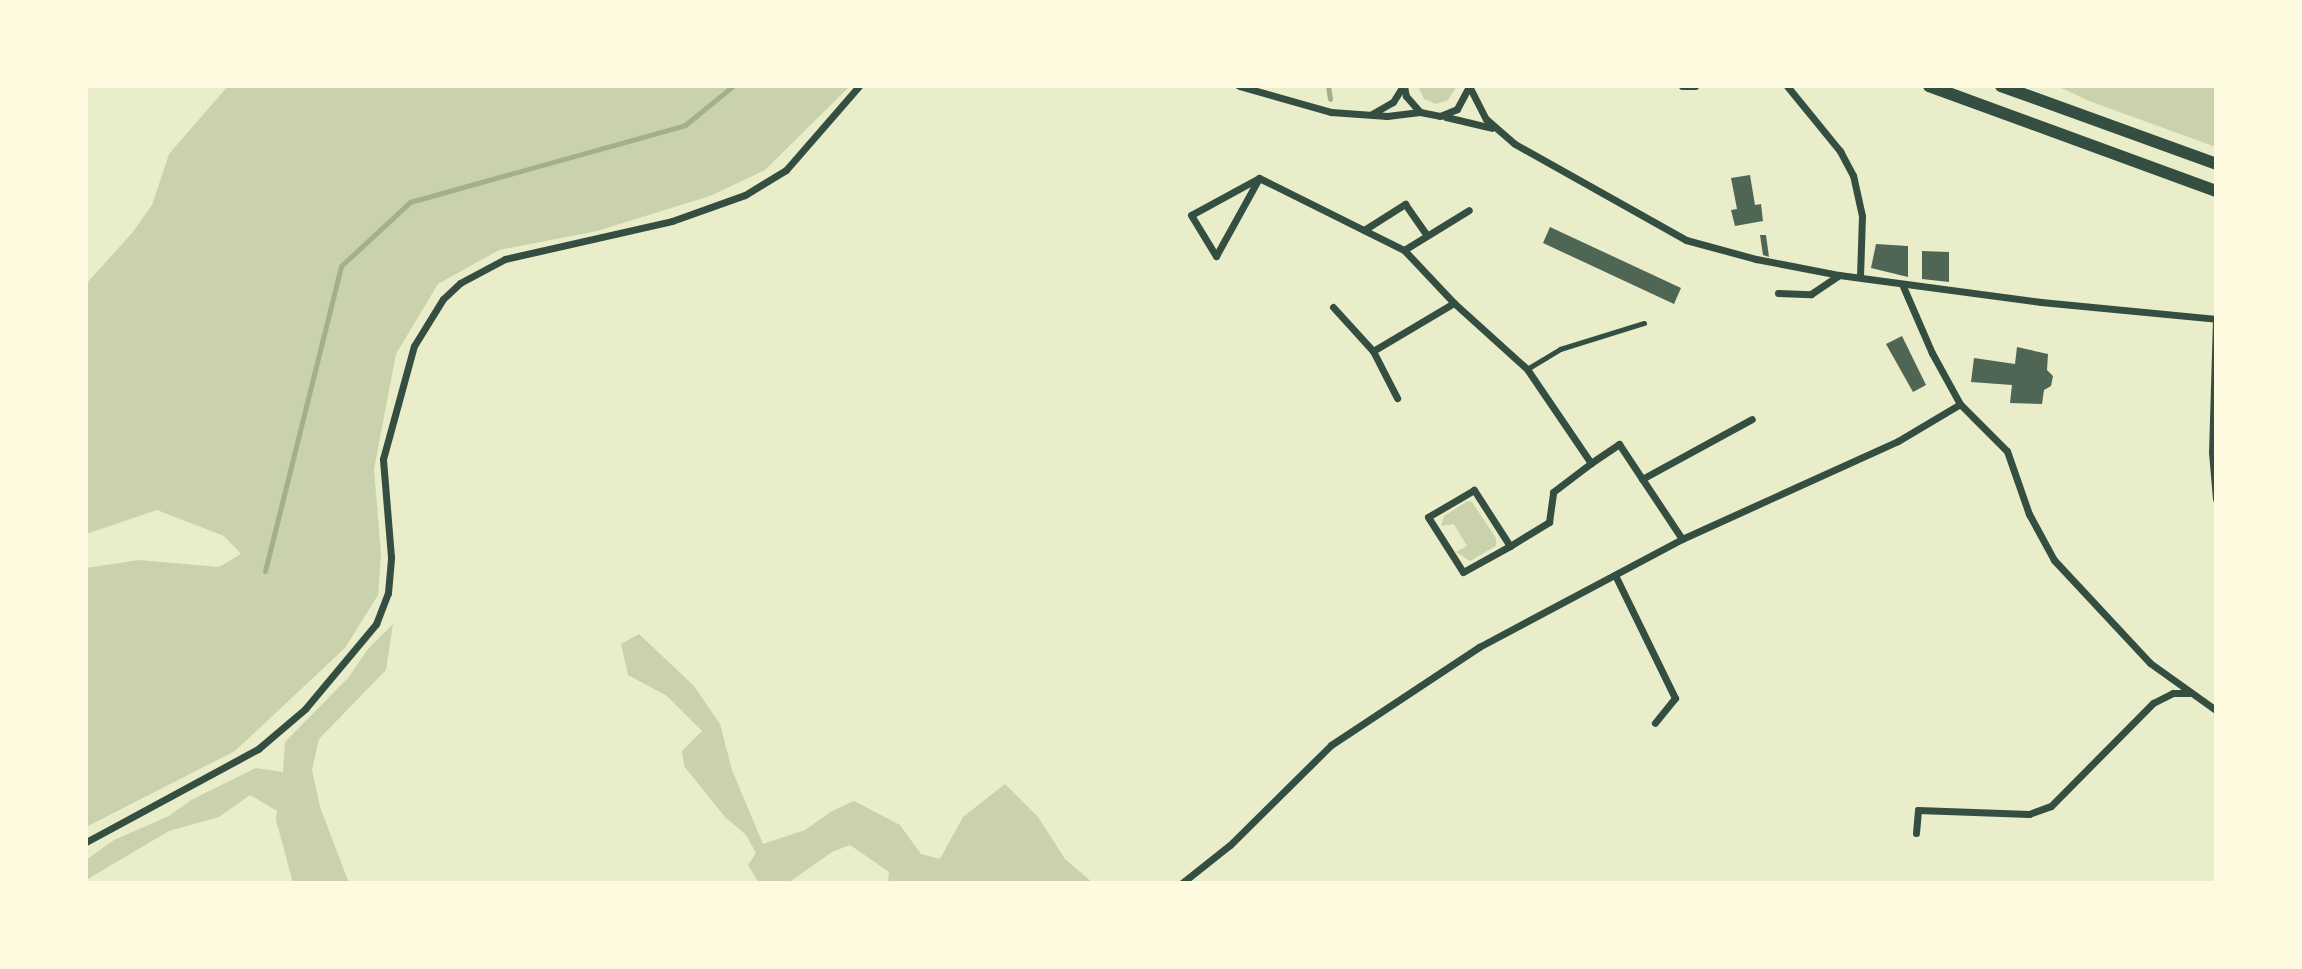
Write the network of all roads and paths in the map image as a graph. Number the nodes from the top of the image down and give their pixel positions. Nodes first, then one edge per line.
1 (859, 86) edge
2 (1239, 86) edge
3 (1404, 86) edge
4 (1469, 86) edge
5 (1682, 86) edge
6 (1695, 86) edge
7 (1787, 86) edge
8 (1929, 86) edge
9 (2001, 86) edge
10 (1420, 112) junction
11 (1370, 115) junction
12 (1440, 116) junction
13 (1494, 129) junction
14 (2216, 164) edge
15 (1259, 178) junction
16 (2216, 191) edge
17 (1469, 210) dead end
18 (1364, 230) junction
19 (1427, 235) junction
20 (1404, 250) junction
21 (1839, 275) junction
22 (1860, 277) junction
23 (1902, 284) junction
24 (1778, 293) dead end
25 (1454, 303) junction
26 (1333, 307) dead end
27 (2216, 319) edge
28 (1644, 323) dead end
29 (1373, 351) junction
30 (1527, 369) junction
31 (1397, 398) dead end
32 (1960, 404) junction
33 (1752, 419) dead end
34 (1591, 463) junction
35 (1642, 479) junction
36 (2216, 499) edge
37 (1682, 539) junction
38 (1510, 546) junction
39 (1615, 575) junction
40 (2194, 695) junction
41 (2216, 710) edge
42 (1655, 723) dead end
43 (1916, 833) dead end
44 (86, 842) edge
45 (1182, 883) edge

1 - 44 street
2 - 11 street
3 - 10 street
3 - 11 street
4 - 12 street
4 - 13 street
5 - 6 street
7 - 22 street
8 - 16 highway
9 - 14 highway
10 - 11 street
10 - 12 street
12 - 13 street
13 - 21 street
15 - 15 street
15 - 18 street
17 - 19 street
18 - 19 street
18 - 20 street
19 - 20 street
20 - 25 street
21 - 22 street
21 - 24 street
22 - 23 street
23 - 27 street
23 - 32 street
25 - 29 street
25 - 30 street
26 - 29 street
27 - 36 street
28 - 30 street
29 - 31 street
30 - 34 street
32 - 37 street
32 - 40 street
33 - 35 street
34 - 35 street
34 - 38 street
35 - 37 street
37 - 39 street
38 - 38 street
39 - 42 street
39 - 45 street
40 - 41 street
40 - 43 street

